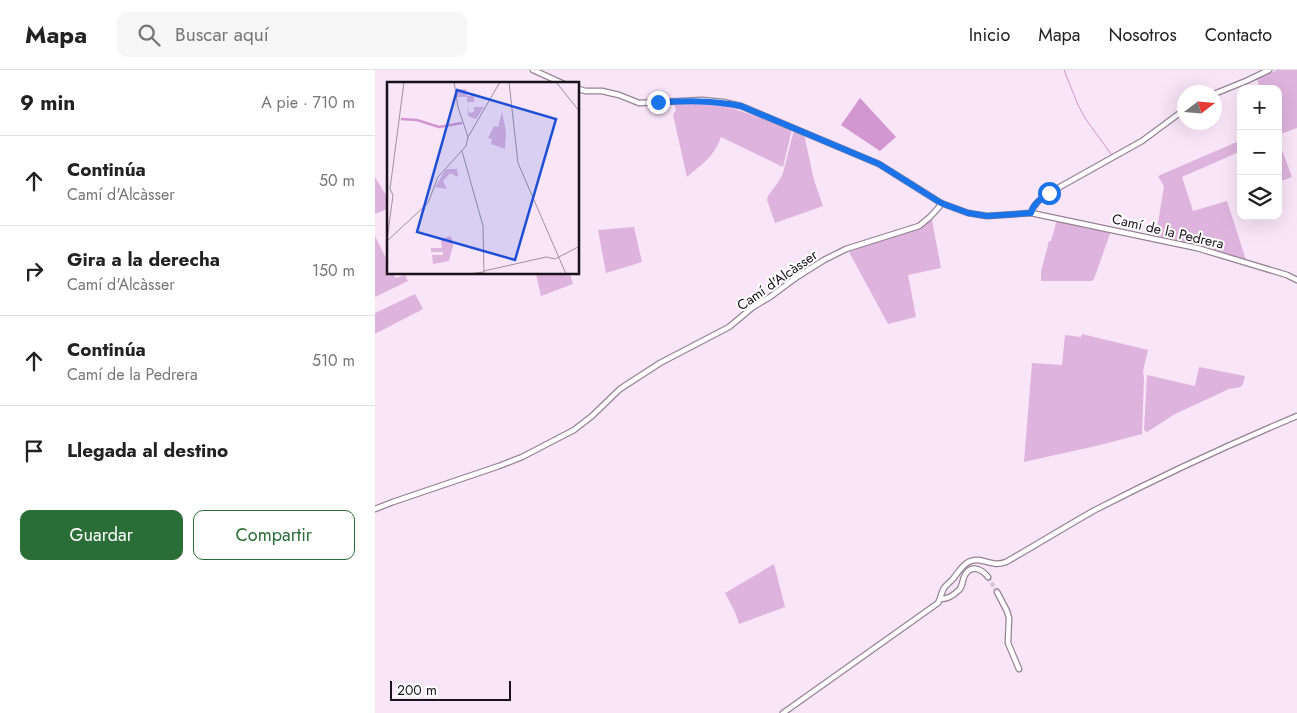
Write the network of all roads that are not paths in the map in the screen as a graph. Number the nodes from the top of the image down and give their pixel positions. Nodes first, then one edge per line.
1 (533, 70) edge
2 (1269, 70) edge
3 (560, 82) edge
4 (580, 89) edge
5 (1222, 91) edge
6 (1177, 116) edge
7 (941, 203) junction
8 (1031, 213) junction
9 (1297, 280) edge
10 (1297, 416) edge
11 (378, 508) edge
12 (988, 578) tunnel mouth
13 (997, 592) tunnel mouth
14 (941, 599) junction
15 (1019, 669) dead end
16 (783, 713) edge

1 - 3 street
2 - 5 street
4 - 7 street
6 - 8 street
7 - 8 street
7 - 11 street, Camí d'Alcàsser
8 - 9 street, Camí de la Pedrera
10 - 14 street
12 - 14 street
13 - 15 street
14 - 16 street

